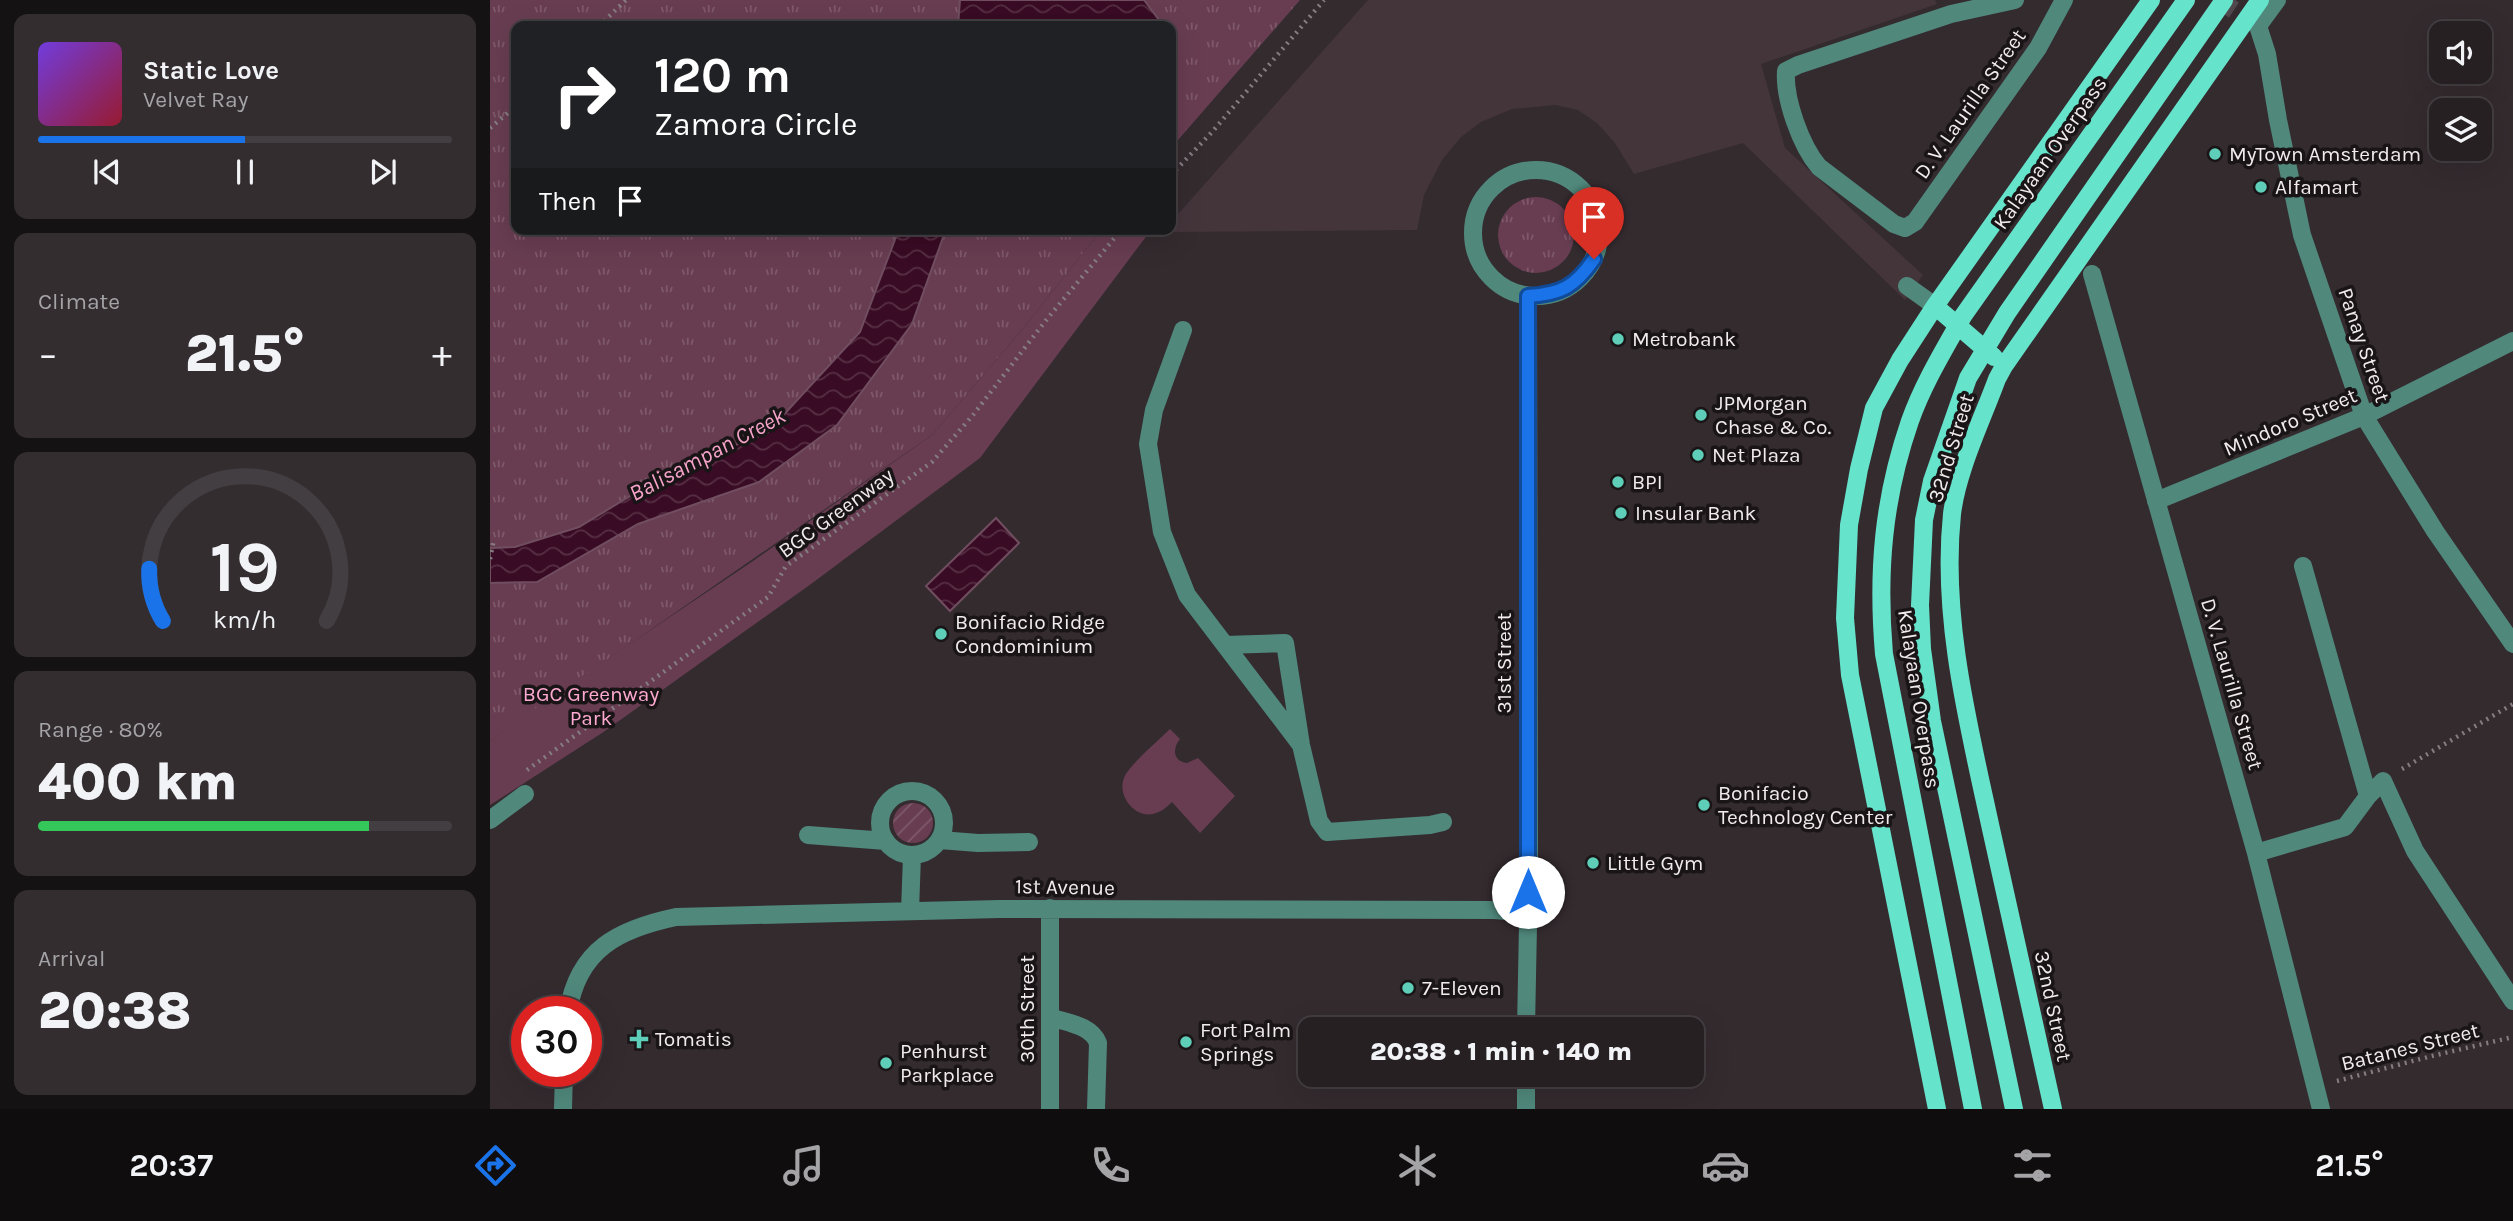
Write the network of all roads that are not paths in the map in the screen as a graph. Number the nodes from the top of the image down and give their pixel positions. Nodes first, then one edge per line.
1 (2015, 0) edge
2 (2064, 0) edge
3 (2151, 0) edge
4 (2186, 0) edge
5 (2224, 0) edge
6 (2260, 0) edge
7 (2277, 0) edge
8 (1948, 7) edge
9 (2092, 274) dead end
10 (1907, 286) dead end
11 (1528, 296) junction
12 (1935, 306) junction
13 (1182, 330) dead end
14 (2513, 341) edge
15 (2004, 366) junction
16 (2364, 416) junction
17 (2156, 501) junction
18 (2303, 566) dead end
19 (2513, 644) edge
20 (1225, 645) junction
21 (1301, 745) junction
22 (525, 794) dead end
23 (2368, 796) junction
24 (490, 820) edge
25 (1443, 821) dead end
26 (808, 835) dead end
27 (940, 840) junction
28 (886, 841) junction
29 (1029, 842) dead end
30 (2256, 853) junction
31 (912, 856) junction
32 (1050, 908) junction
33 (910, 911) junction
34 (1528, 912) junction
35 (573, 996) edge
36 (2513, 1000) edge
37 (1050, 1017) junction
38 (1526, 1017) edge
39 (564, 1087) edge
40 (1526, 1087) edge
41 (563, 1109) edge
42 (1050, 1109) edge
43 (1096, 1109) edge
44 (1526, 1109) edge
45 (1937, 1109) edge
46 (1973, 1109) edge
47 (2014, 1109) edge
48 (2053, 1109) edge
49 (2321, 1109) edge

1 - 8 street
2 - 8 street, D. V. Laurilla Street
3 - 12 main road
4 - 46 main road, Kalayaan Overpass
5 - 47 main road, Kalayaan Overpass
6 - 15 main road, 32nd Street
7 - 16 street, Panay Street
9 - 17 street, D. V. Laurilla Street
10 - 12 street
11 - 11 street
11 - 34 street, 31st Street
12 - 15 main road
12 - 45 main road
13 - 20 street
14 - 16 street, Mindoro Street
15 - 48 main road, 32nd Street
16 - 17 street, Mindoro Street
16 - 19 street, Panay Street
17 - 30 street, D. V. Laurilla Street
18 - 23 street
20 - 21 street
20 - 21 street
21 - 25 street
22 - 24 street
23 - 30 street
23 - 36 street
26 - 28 street
27 - 28 street
27 - 29 street
27 - 31 street
28 - 31 street
30 - 49 street, D. V. Laurilla Street
31 - 33 street
32 - 33 street, 1st Avenue
32 - 34 street, 1st Avenue
32 - 37 street, 30th Street
33 - 35 street, 1st Avenue
34 - 38 street, 31st Street
37 - 42 street, 30th Street
37 - 43 street
39 - 41 street
40 - 44 street

